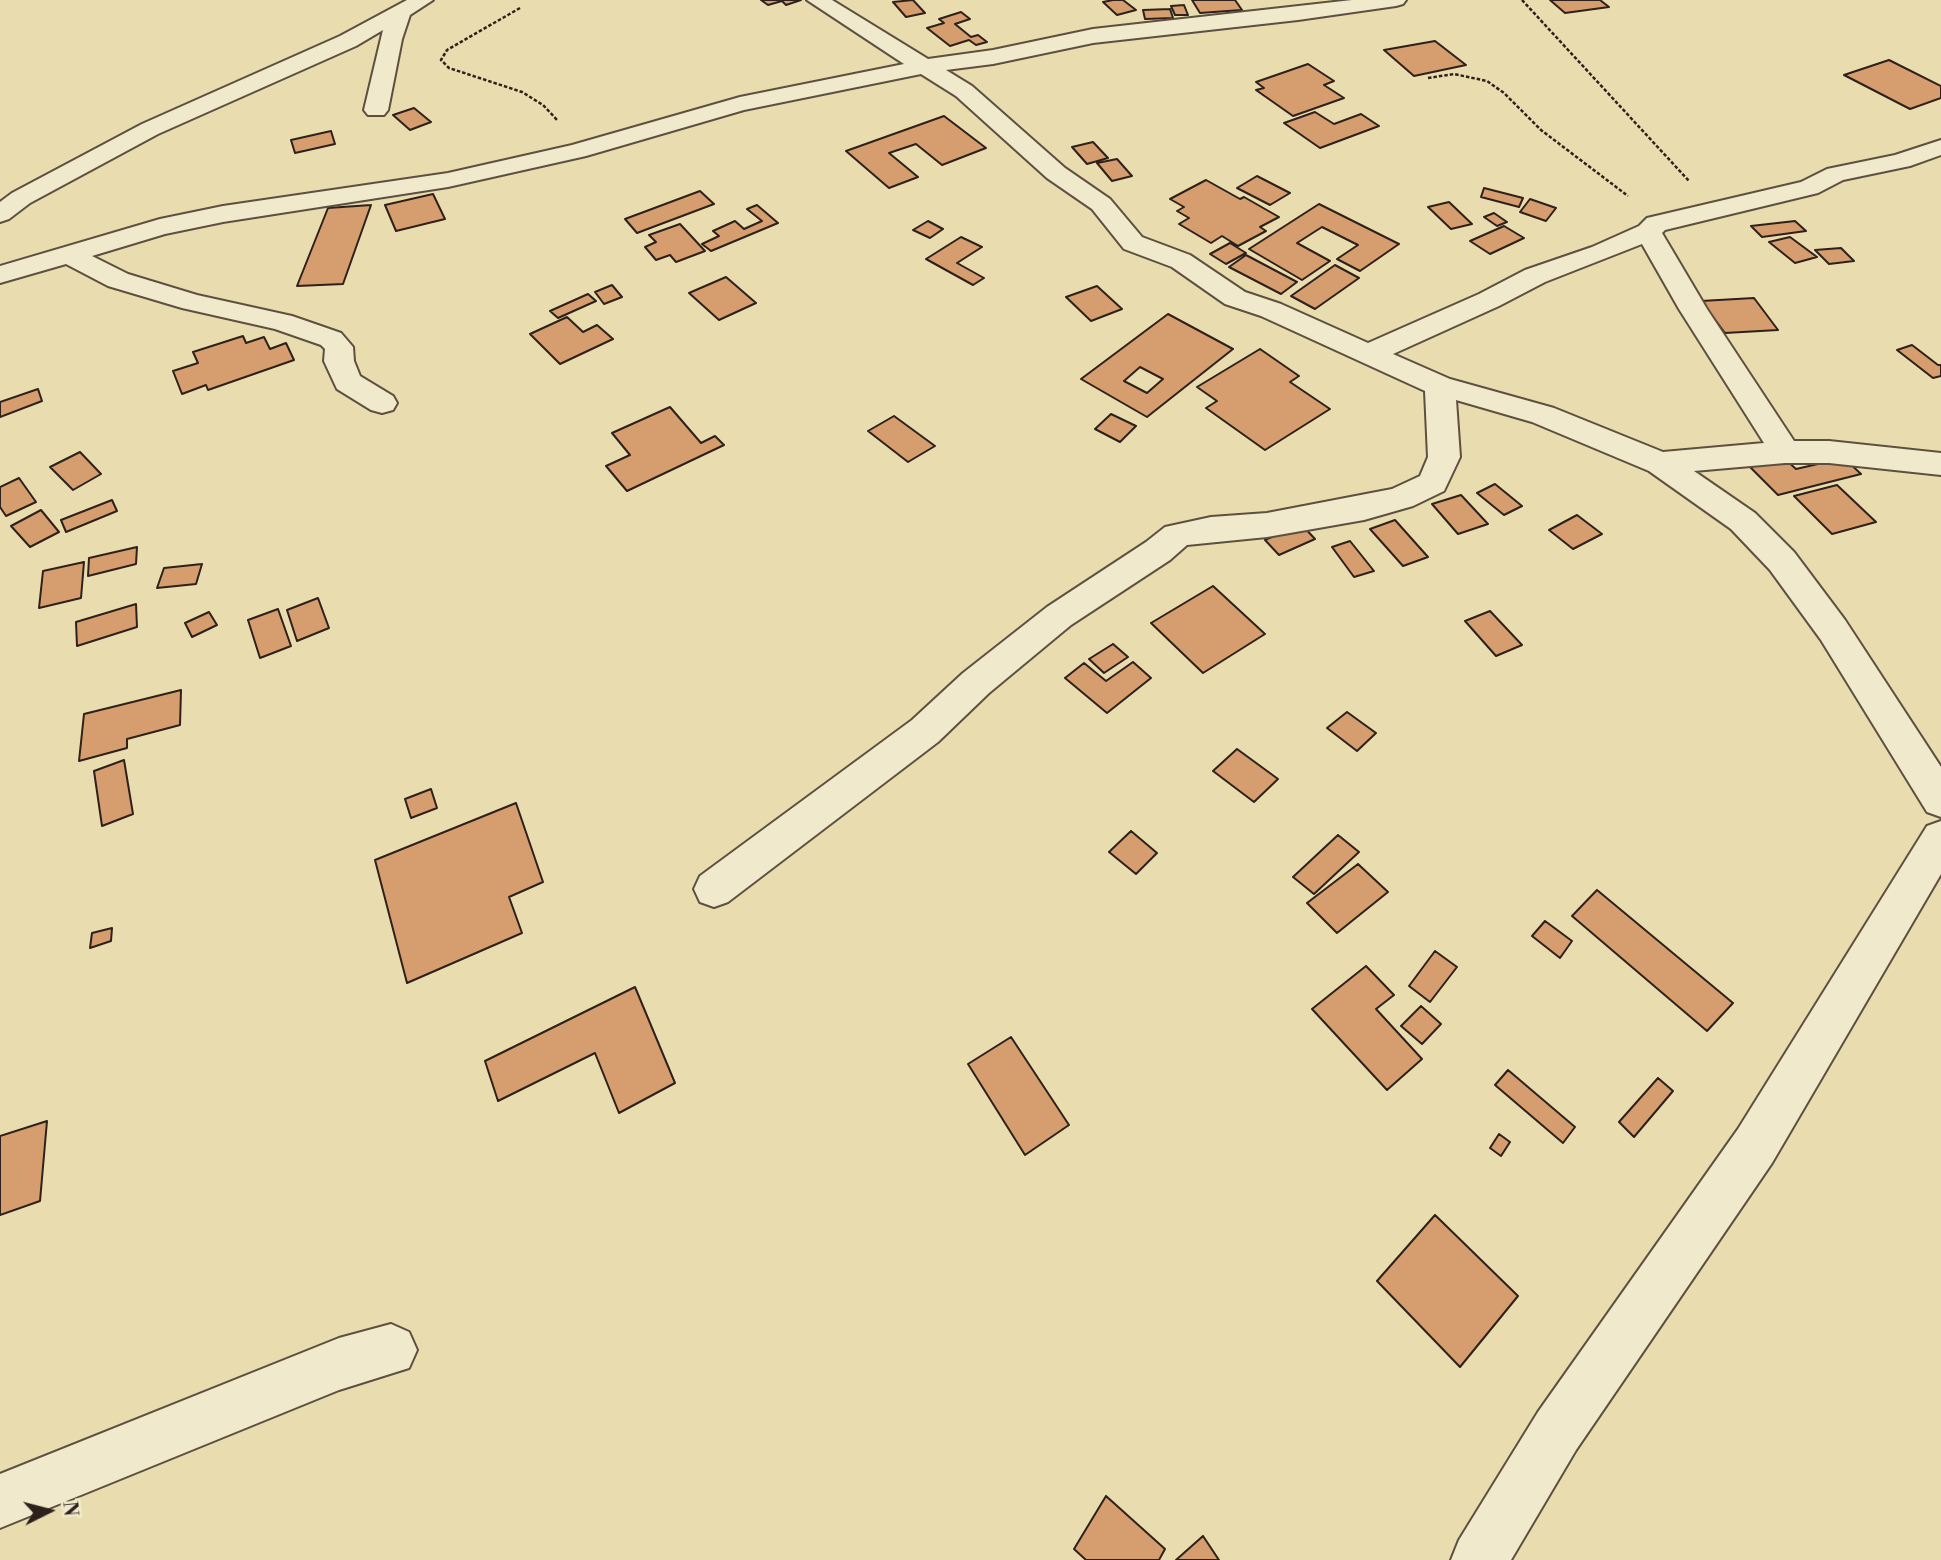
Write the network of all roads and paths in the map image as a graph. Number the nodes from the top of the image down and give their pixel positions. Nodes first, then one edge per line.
1 (423, 0) edge
2 (817, 0) edge
3 (1396, 0) edge
4 (1522, 0) edge
5 (520, 8) dead end
6 (400, 15) junction
7 (921, 67) junction
8 (1428, 78) dead end
9 (376, 110) dead end
10 (1941, 147) edge
11 (577, 151) junction
12 (1716, 210) junction
13 (0, 214) edge
14 (1652, 228) junction
15 (68, 254) junction
16 (0, 275) edge
17 (1368, 354) junction
18 (1440, 386) junction
19 (382, 403) dead end
20 (1785, 452) junction
21 (1660, 463) junction
22 (1941, 464) edge
23 (1941, 800) edge
24 (1941, 838) edge
25 (714, 889) dead end
26 (391, 1350) dead end
27 (0, 1501) edge
28 (1479, 1560) edge

1 - 6 street
2 - 7 street
3 - 7 street
4 - 12 path
5 - 11 path
6 - 9 street
6 - 13 street
7 - 11 street
7 - 17 street
8 - 14 path
10 - 12 street
11 - 15 street
12 - 14 street
14 - 17 street
14 - 20 street
15 - 16 street
15 - 19 street
17 - 18 street
18 - 21 street
18 - 25 street
20 - 21 street
20 - 22 street
21 - 23 street
24 - 28 street
26 - 27 street

